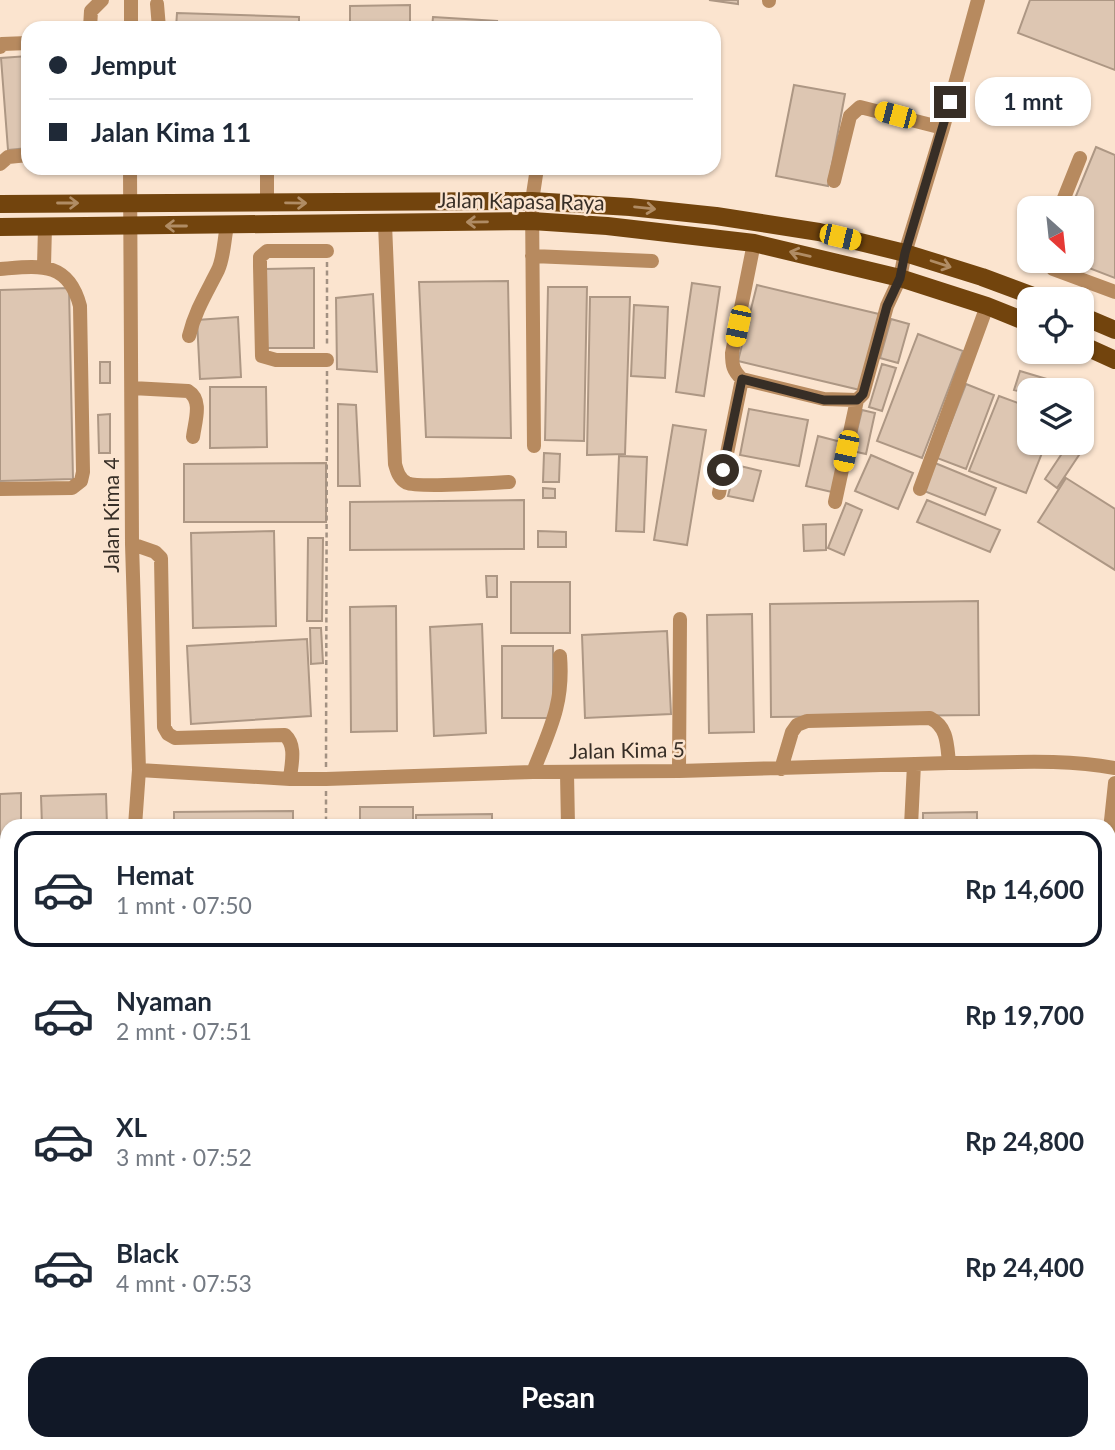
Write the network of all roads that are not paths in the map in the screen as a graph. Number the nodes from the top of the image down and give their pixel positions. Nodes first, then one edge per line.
1 (102, 0) edge
2 (131, 0) edge
3 (978, 0) edge
4 (157, 4) dead end
5 (90, 21) edge
6 (131, 21) edge
7 (158, 21) edge
8 (21, 43) edge
9 (0, 47) edge
10 (943, 128) junction
11 (21, 155) edge
12 (1080, 158) dead end
13 (0, 164) edge
14 (130, 175) edge
15 (267, 175) edge
16 (536, 175) edge
17 (834, 181) dead end
18 (1065, 196) edge
19 (532, 201) junction
20 (267, 203) junction
21 (0, 204) edge
22 (129, 204) junction
23 (532, 221) junction
24 (385, 223) junction
25 (129, 226) junction
26 (227, 226) junction
27 (45, 227) junction
28 (0, 228) edge
29 (754, 243) junction
30 (327, 251) road end
31 (905, 253) junction
32 (532, 256) junction
33 (652, 261) dead end
34 (44, 266) junction
35 (0, 269) edge
36 (1064, 273) edge
37 (900, 278) junction
38 (1017, 290) edge
39 (1115, 292) edge
40 (986, 306) junction
41 (1017, 318) edge
42 (1094, 321) edge
43 (1115, 330) edge
44 (189, 336) dead end
45 (1094, 350) edge
46 (327, 360) road end
47 (1115, 360) edge
48 (742, 379) junction
49 (132, 388) junction
50 (857, 400) junction
51 (193, 437) dead end
52 (534, 446) dead end
53 (509, 482) dead end
54 (0, 489) edge
55 (920, 489) dead end
56 (719, 493) dead end
57 (835, 502) dead end
58 (132, 544) junction
59 (680, 619) dead end
60 (560, 656) dead end
61 (949, 763) junction
62 (914, 764) junction
63 (1115, 768) edge
64 (781, 769) junction
65 (139, 770) junction
66 (679, 771) junction
67 (533, 772) junction
68 (566, 772) junction
69 (290, 779) junction
70 (1115, 783) edge
71 (136, 819) edge
72 (568, 819) edge
73 (911, 819) edge
74 (1111, 819) edge

1 - 5 street
2 - 6 street
3 - 10 street
4 - 7 street
8 - 9 street
10 - 17 street
10 - 31 street
11 - 13 street
12 - 18 street
14 - 22 street, Jalan Kima 4
15 - 20 street
16 - 19 street
20 -> 19 main road
19 - 23 street
19 -> 31 main road
20 - 22 main road
21 -> 22 main road
22 - 25 street, Jalan Kima 4
23 -> 24 main road, Jalan Kapasa Raya
23 - 29 main road, Jalan Kapasa Raya
23 - 32 street
24 - 26 main road, Jalan Kapasa Raya
24 - 53 street
26 -> 25 main road, Jalan Kapasa Raya
25 - 27 main road, Jalan Kapasa Raya
25 - 49 street, Jalan Kima 4
26 - 44 street
27 - 28 main road, Jalan Kapasa Raya
27 - 34 street
37 -> 29 main road, Jalan Kapasa Raya
29 - 48 street
30 - 46 street
31 - 37 street
31 -> 38 main road
32 - 33 street
32 - 52 street
34 - 35 street
34 - 54 street
36 - 39 street
37 - 40 main road, Jalan Kapasa Raya
37 - 50 street
40 - 41 main road, Jalan Kapasa Raya
40 - 55 street
42 - 43 main road
45 - 47 main road
48 - 50 street
48 - 56 street
49 - 51 street
49 - 58 street, Jalan Kima 4
50 - 57 street
58 - 65 street, Jalan Kima 4
58 - 69 street
59 - 66 street
60 - 67 street
61 - 62 street, Jalan Kima 5
61 - 63 street, Jalan Kima 5
61 - 64 street
62 - 64 street, Jalan Kima 5
62 - 73 street
64 - 66 street, Jalan Kima 5
65 - 69 street, Jalan Kima 5
65 - 71 street, Jalan Kima 4
66 - 68 street, Jalan Kima 5
67 - 68 street, Jalan Kima 5
67 - 69 street, Jalan Kima 5
68 - 72 street
70 - 74 street

